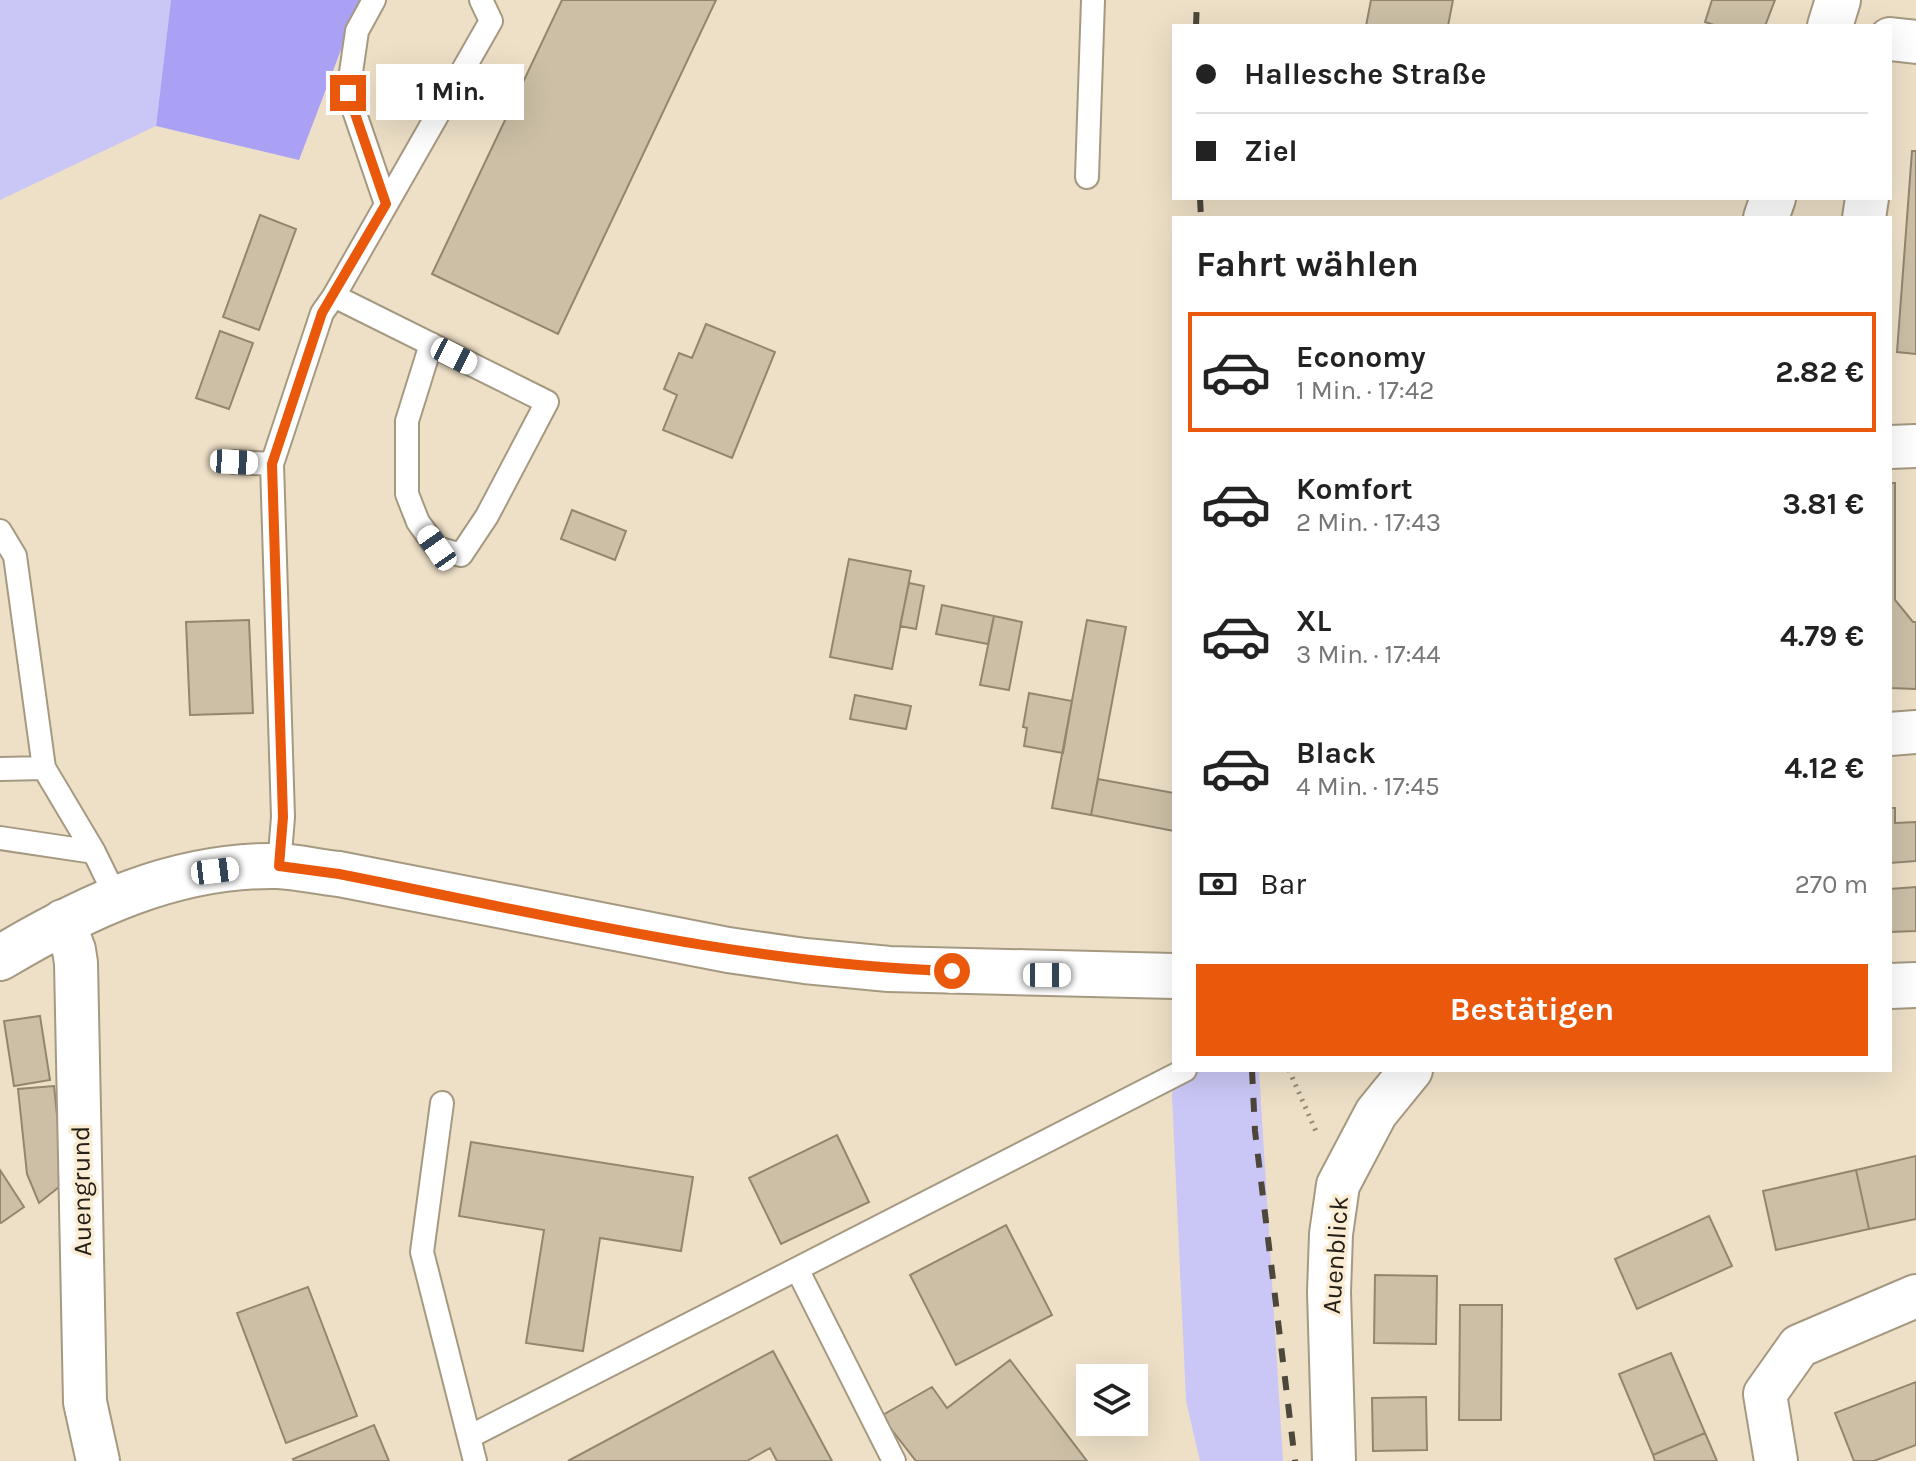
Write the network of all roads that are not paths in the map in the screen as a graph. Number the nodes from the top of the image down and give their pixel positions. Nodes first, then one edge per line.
1 (374, 0) edge
2 (481, 0) edge
3 (1093, 0) edge
4 (1838, 0) edge
5 (1831, 24) edge
6 (1892, 39) edge
7 (1916, 42) edge
8 (1087, 177) dead end
9 (386, 204) junction
10 (334, 296) junction
11 (431, 344) junction
12 (1916, 446) edge
13 (1892, 447) edge
14 (234, 462) dead end
15 (272, 464) junction
16 (0, 531) edge
17 (1916, 732) edge
18 (1892, 734) edge
19 (44, 768) junction
20 (0, 769) edge
21 (0, 838) edge
22 (94, 852) junction
23 (279, 866) junction
24 (116, 897) junction
25 (63, 921) junction
26 (0, 958) edge
27 (1172, 976) edge
28 (1916, 985) edge
29 (1892, 986) edge
30 (1181, 1072) edge
31 (1409, 1072) edge
32 (442, 1103) dead end
33 (797, 1269) junction
34 (1916, 1296) edge
35 (469, 1437) junction
36 (98, 1461) edge
37 (475, 1461) edge
38 (894, 1461) edge
39 (1334, 1461) edge
40 (1776, 1461) edge

1 - 9 lane
2 - 9 lane
3 - 8 lane
4 - 5 main road
6 - 7 street
9 - 10 lane
10 - 11 lane
10 - 15 lane
11 - 11 lane
12 - 13 street
14 - 15 lane
15 - 23 lane
16 - 19 lane
17 - 18 street
19 - 20 lane
19 - 22 lane
21 - 22 lane
22 - 24 lane
23 - 24 main road
23 - 27 main road
24 - 25 main road
25 - 26 main road
25 - 36 street, Auengrund
28 - 29 main road
30 - 33 lane
31 - 39 street, Auenblick
32 - 35 lane
33 - 35 lane
33 - 38 lane
34 - 40 street
35 - 37 lane

